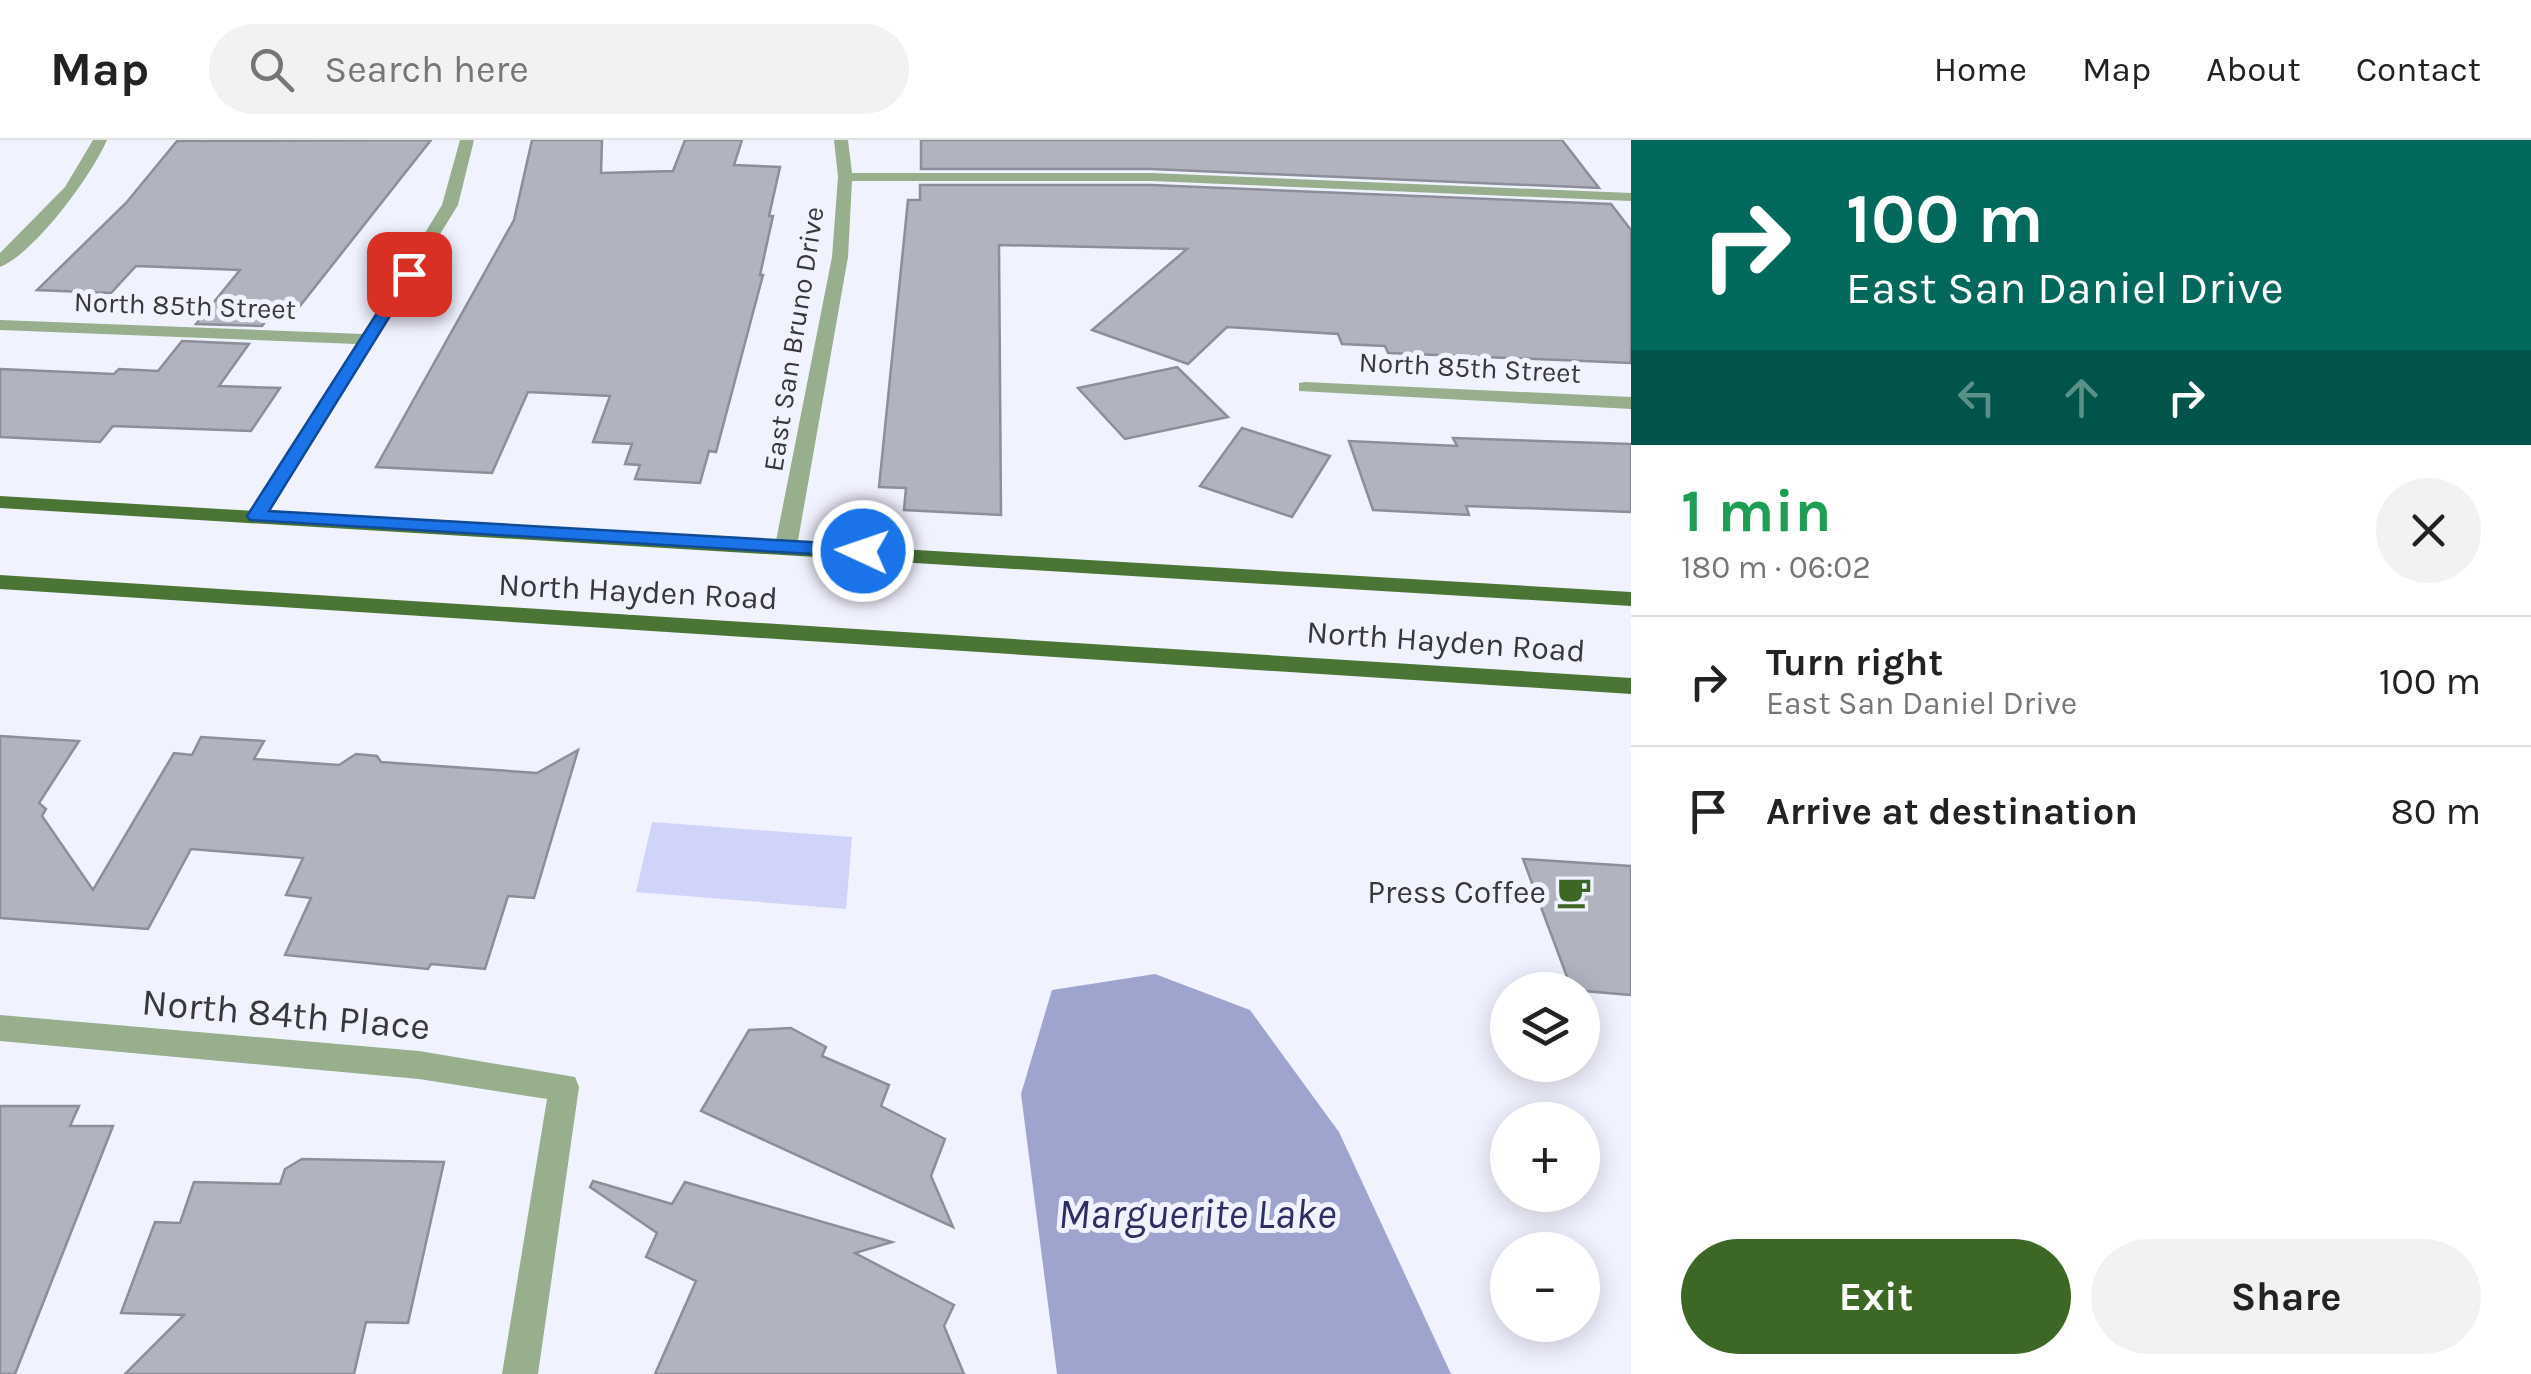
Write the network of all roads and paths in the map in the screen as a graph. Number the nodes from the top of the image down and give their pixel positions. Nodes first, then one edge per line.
1 (100, 140) edge
2 (467, 140) edge
3 (841, 140) edge
4 (846, 177) junction
5 (1631, 197) edge
6 (0, 262) edge
7 (0, 325) edge
8 (367, 339) junction
9 (1306, 387) dead end
10 (1631, 403) edge
11 (0, 502) edge
12 (257, 516) junction
13 (786, 546) junction
14 (0, 582) edge
15 (1631, 599) edge
16 (1631, 686) edge
17 (0, 1028) edge
18 (520, 1374) edge

1 - 6 street
2 - 8 street
3 - 4 street, East San Bruno Drive
4 - 5 street
4 - 13 street, East San Bruno Drive
7 - 8 street, North 85th Street
8 - 12 street
9 - 10 street, North 85th Street
11 - 12 main road, North Hayden Road
12 - 13 main road, North Hayden Road
13 - 15 main road, North Hayden Road
14 - 16 main road, North Hayden Road
17 - 18 street, North 84th Place

